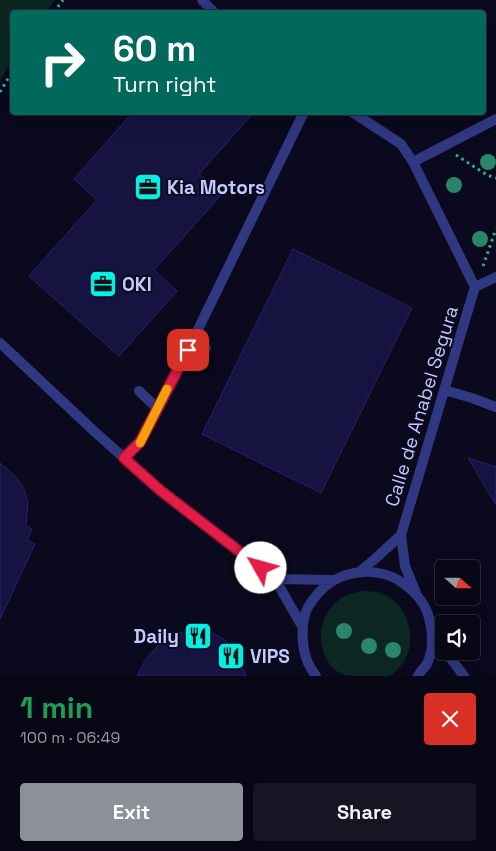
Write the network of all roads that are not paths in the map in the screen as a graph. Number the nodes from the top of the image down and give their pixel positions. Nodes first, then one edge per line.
1 (202, 0) edge
2 (212, 10) edge
3 (303, 115) edge
4 (357, 115) edge
5 (496, 119) edge
6 (413, 162) junction
7 (496, 277) edge
8 (475, 287) junction
9 (0, 344) edge
10 (206, 348) dead end
11 (188, 350) junction
12 (444, 390) junction
13 (139, 391) dead end
14 (496, 407) edge
15 (157, 408) junction
16 (124, 458) junction
17 (401, 535) junction
18 (358, 572) junction
19 (275, 579) junction
20 (334, 580) junction
21 (416, 593) junction
22 (303, 628) junction
23 (432, 631) junction
24 (435, 636) edge
25 (452, 660) edge
26 (316, 676) edge
27 (418, 676) edge
28 (464, 676) edge

1 - 2 street
3 - 11 street
4 - 6 street
5 - 6 street
6 - 8 street
7 - 8 street
8 - 12 street, Calle de Anabel Segura
9 - 16 street
10 - 11 street
11 - 15 street
12 - 14 street
12 - 17 street, Calle de Anabel Segura
13 - 15 street
15 - 16 street
16 - 19 street
17 - 18 street, Calle de Anabel Segura
17 - 21 street, Calle de Anabel Segura
18 - 20 street
18 - 21 street
19 - 20 street
19 - 22 street
20 - 22 street
21 - 23 street, Calle de Anabel Segura
22 - 26 street
23 - 24 street
23 - 27 street
25 - 28 street

